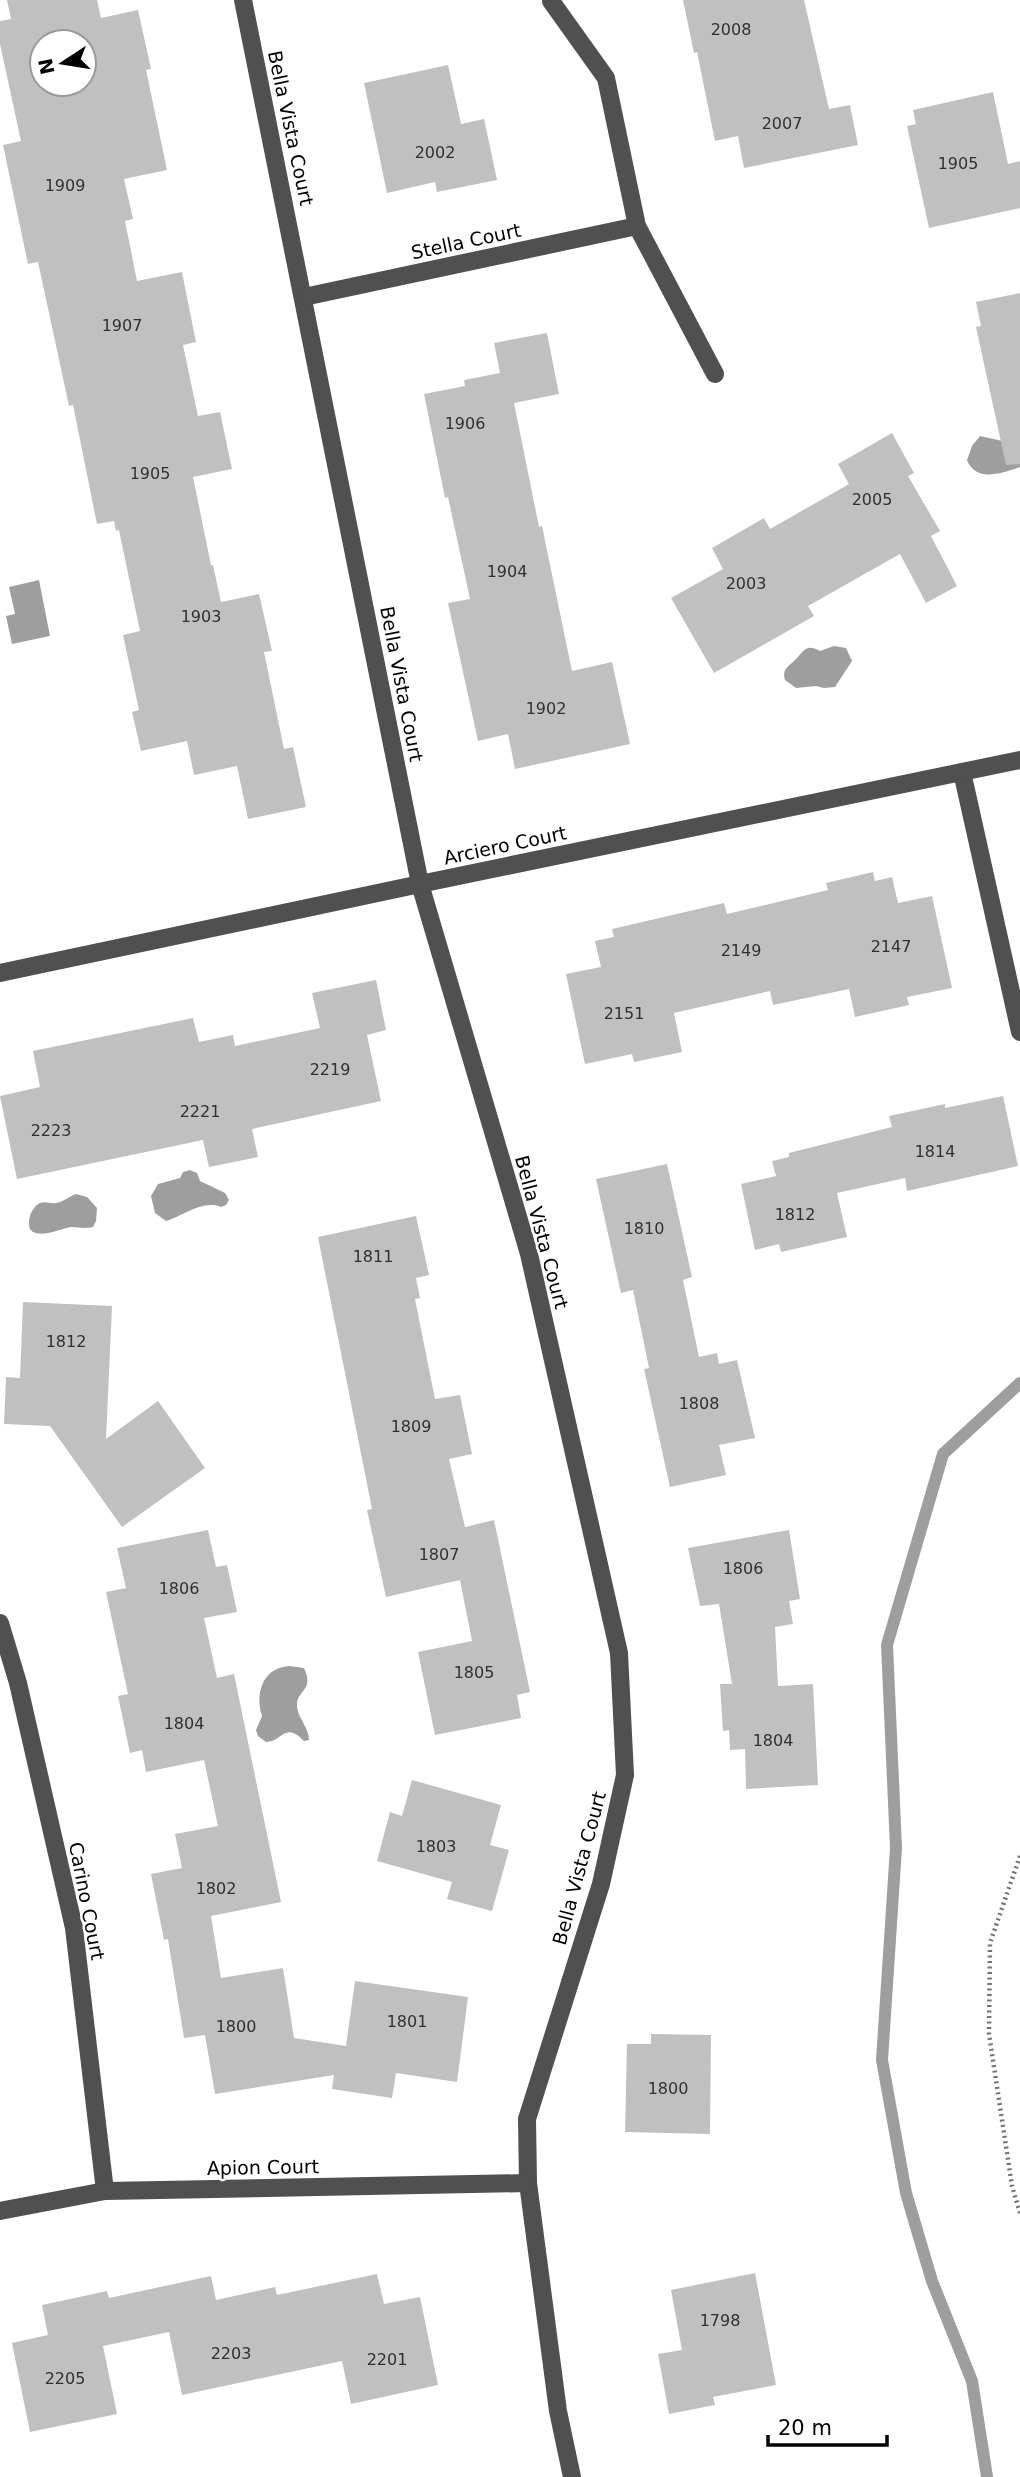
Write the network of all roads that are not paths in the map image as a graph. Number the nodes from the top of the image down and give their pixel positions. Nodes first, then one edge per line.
1 (243, 0) edge
2 (551, 1) edge
3 (637, 226) junction
4 (304, 297) junction
5 (715, 374) dead end
6 (1020, 760) edge
7 (962, 772) junction
8 (420, 884) junction
9 (0, 973) edge
10 (1020, 1032) edge
11 (0, 1623) edge
12 (528, 2183) junction
13 (105, 2191) junction
14 (0, 2211) edge
15 (572, 2477) edge

1 - 4 street, Bella Vista Court
2 - 3 street
3 - 4 street, Stella Court
3 - 5 street
4 - 8 street, Bella Vista Court
6 - 7 street, Arciero Court
7 - 8 street, Arciero Court
7 - 10 street
8 - 9 street, Arciero Court
8 - 12 street, Bella Vista Court
11 - 13 street, Carino Court
12 - 13 street, Apion Court
12 - 15 street, Bella Vista Court
13 - 14 street, Apion Court

